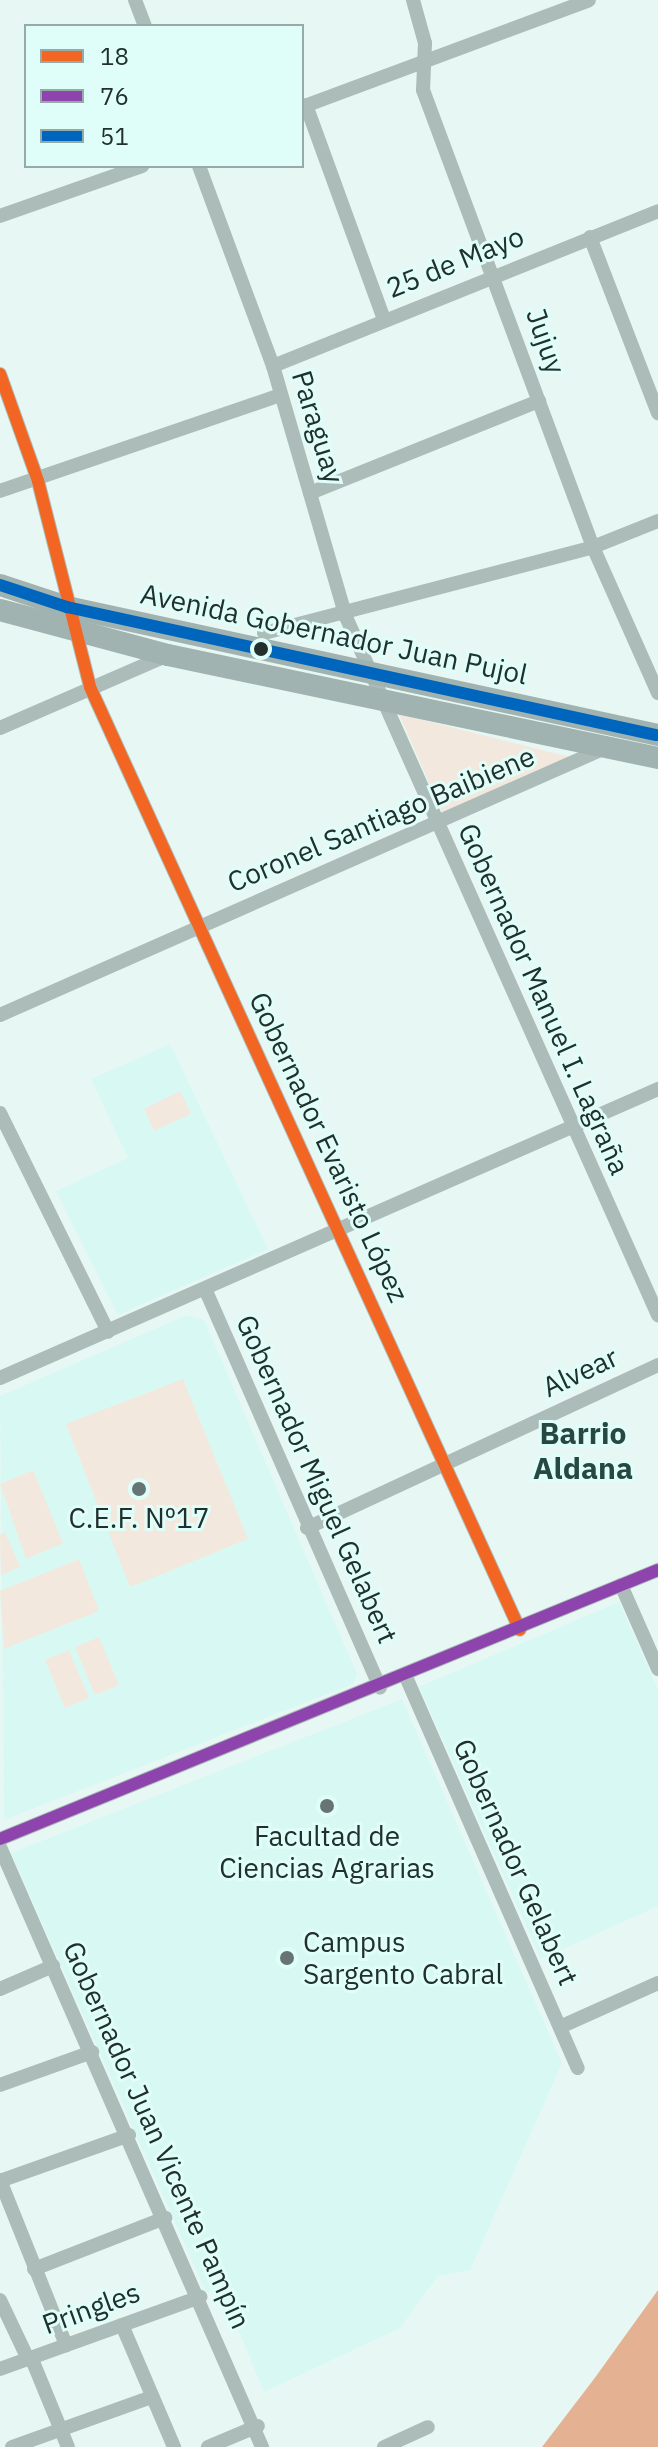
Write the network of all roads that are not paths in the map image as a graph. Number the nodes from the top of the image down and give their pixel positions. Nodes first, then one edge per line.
1 (135, 0) edge
2 (413, 0) edge
3 (589, 0) edge
4 (144, 24) edge
5 (426, 61) junction
6 (304, 106) edge
7 (136, 168) edge
8 (200, 168) edge
9 (658, 211) edge
10 (0, 216) edge
11 (590, 237) junction
12 (495, 272) junction
13 (384, 319) junction
14 (273, 366) junction
15 (0, 374) edge
16 (280, 395) junction
17 (539, 401) junction
18 (658, 413) edge
19 (38, 481) junction
20 (0, 491) edge
21 (310, 493) junction
22 (658, 521) edge
23 (593, 547) junction
24 (0, 585) edge
25 (67, 607) junction
26 (0, 610) edge
27 (346, 617) junction
28 (73, 633) junction
29 (264, 633) dead end
30 (168, 655) junction
31 (90, 687) junction
32 (380, 689) junction
33 (658, 693) edge
34 (658, 721) edge
35 (0, 728) edge
36 (632, 729) junction
37 (658, 735) edge
38 (607, 747) junction
39 (658, 758) edge
40 (437, 826) junction
41 (197, 926) junction
42 (0, 1015) edge
43 (658, 1089) edge
44 (0, 1113) edge
45 (573, 1127) junction
46 (340, 1231) junction
47 (206, 1291) junction
48 (658, 1315) edge
49 (108, 1332) junction
50 (658, 1365) edge
51 (0, 1378) edge
52 (448, 1462) junction
53 (307, 1528) junction
54 (658, 1570) edge
55 (621, 1585) junction
56 (520, 1630) junction
57 (658, 1669) edge
58 (406, 1677) junction
59 (380, 1687) junction
60 (0, 1839) edge
61 (0, 1847) edge
62 (53, 1966) junction
63 (658, 1983) edge
64 (0, 1989) edge
65 (560, 2027) junction
66 (92, 2052) junction
67 (578, 2068) dead end
68 (0, 2085) edge
69 (129, 2135) junction
70 (0, 2180) edge
71 (165, 2218) junction
72 (34, 2269) junction
73 (200, 2297) junction
74 (0, 2300) edge
75 (122, 2325) junction
76 (66, 2345) junction
77 (29, 2358) junction
78 (0, 2369) edge
79 (152, 2397) junction
80 (258, 2426) junction
81 (428, 2427) dead end
82 (62, 2429) junction
83 (12, 2447) edge
84 (68, 2447) edge
85 (174, 2447) edge
86 (208, 2447) edge
87 (262, 2447) edge
88 (384, 2447) edge

1 - 4 street
2 - 5 street, Jujuy
3 - 5 street
5 - 6 street
5 - 12 street, Jujuy
6 - 13 street
7 - 10 street
8 - 14 street, Paraguay
9 - 11 street, 25 de Mayo
11 - 12 street, 25 de Mayo
11 - 18 street
12 - 13 street, 25 de Mayo
12 - 17 street, Jujuy
13 - 14 street, 25 de Mayo
14 - 16 street, Paraguay
15 - 19 street, Gobernador Evaristo López
16 - 19 street
16 - 21 street, Paraguay
17 - 21 street
17 - 23 street, Jujuy
19 - 20 street
19 - 25 street, Gobernador Evaristo López
21 - 27 street, Paraguay
22 - 23 street
23 - 27 street
23 - 33 street, Jujuy
24 - 25 main road, Avenida Gobernador Juan Pujol
25 - 28 street, Gobernador Evaristo López
25 - 32 main road, Avenida Gobernador Juan Pujol
26 - 28 main road, Avenida Gobernador Juan Pujol
27 - 29 street
27 - 32 street, Paraguay
28 - 30 main road, Avenida Gobernador Juan Pujol
28 - 31 street, Gobernador Evaristo López
30 - 31 street
30 - 32 main road, Avenida Gobernador Juan Pujol
31 - 35 street
31 - 41 street, Gobernador Evaristo López
32 - 36 main road, Avenida Gobernador Juan Pujol
32 - 38 main road, Avenida Gobernador Juan Pujol
32 - 40 street, Gobernador Manuel I. Lagraña
34 - 36 street, Coronel Santiago Baibiene
36 - 37 main road, Avenida Gobernador Juan Pujol
36 - 38 street, Coronel Santiago Baibiene
38 - 39 main road, Avenida Gobernador Juan Pujol
38 - 40 street, Coronel Santiago Baibiene
40 - 41 street, Coronel Santiago Baibiene
40 - 45 street, Gobernador Manuel I. Lagraña
41 - 42 street, Coronel Santiago Baibiene
41 - 46 street, Gobernador Evaristo López
43 - 45 street
44 - 49 street
45 - 46 street
45 - 48 street, Gobernador Manuel I. Lagraña
46 - 47 street
46 - 52 street, Gobernador Evaristo López
47 - 49 street
47 - 53 street, Gobernador Miguel Gelabert
49 - 51 street
50 - 52 street, Alvear
52 - 53 street, Alvear
52 - 56 street, Gobernador Evaristo López
53 - 59 street, Gobernador Miguel Gelabert
54 - 55 street
55 - 56 street
55 - 57 street
56 - 58 street
58 - 59 street
58 - 65 street, Gobernador Gelabert
59 - 60 street
61 - 62 street, Gobernador Juan Vicente Pampín
62 - 64 street
62 - 66 street, Gobernador Juan Vicente Pampín
63 - 65 street
65 - 67 street, Gobernador Gelabert
66 - 68 street
66 - 69 street, Gobernador Juan Vicente Pampín
69 - 70 street
69 - 71 street, Gobernador Juan Vicente Pampín
70 - 72 street
71 - 72 street
71 - 73 street, Gobernador Juan Vicente Pampín
72 - 76 street
73 - 75 street, Pringles
73 - 80 street, Gobernador Juan Vicente Pampín
74 - 77 street
75 - 76 street, Pringles
75 - 79 street
76 - 77 street, Pringles
77 - 78 street, Pringles
77 - 82 street
79 - 82 street
79 - 85 street
80 - 86 street
80 - 87 street, Gobernador Juan Vicente Pampín
81 - 88 street
82 - 83 street
82 - 84 street

